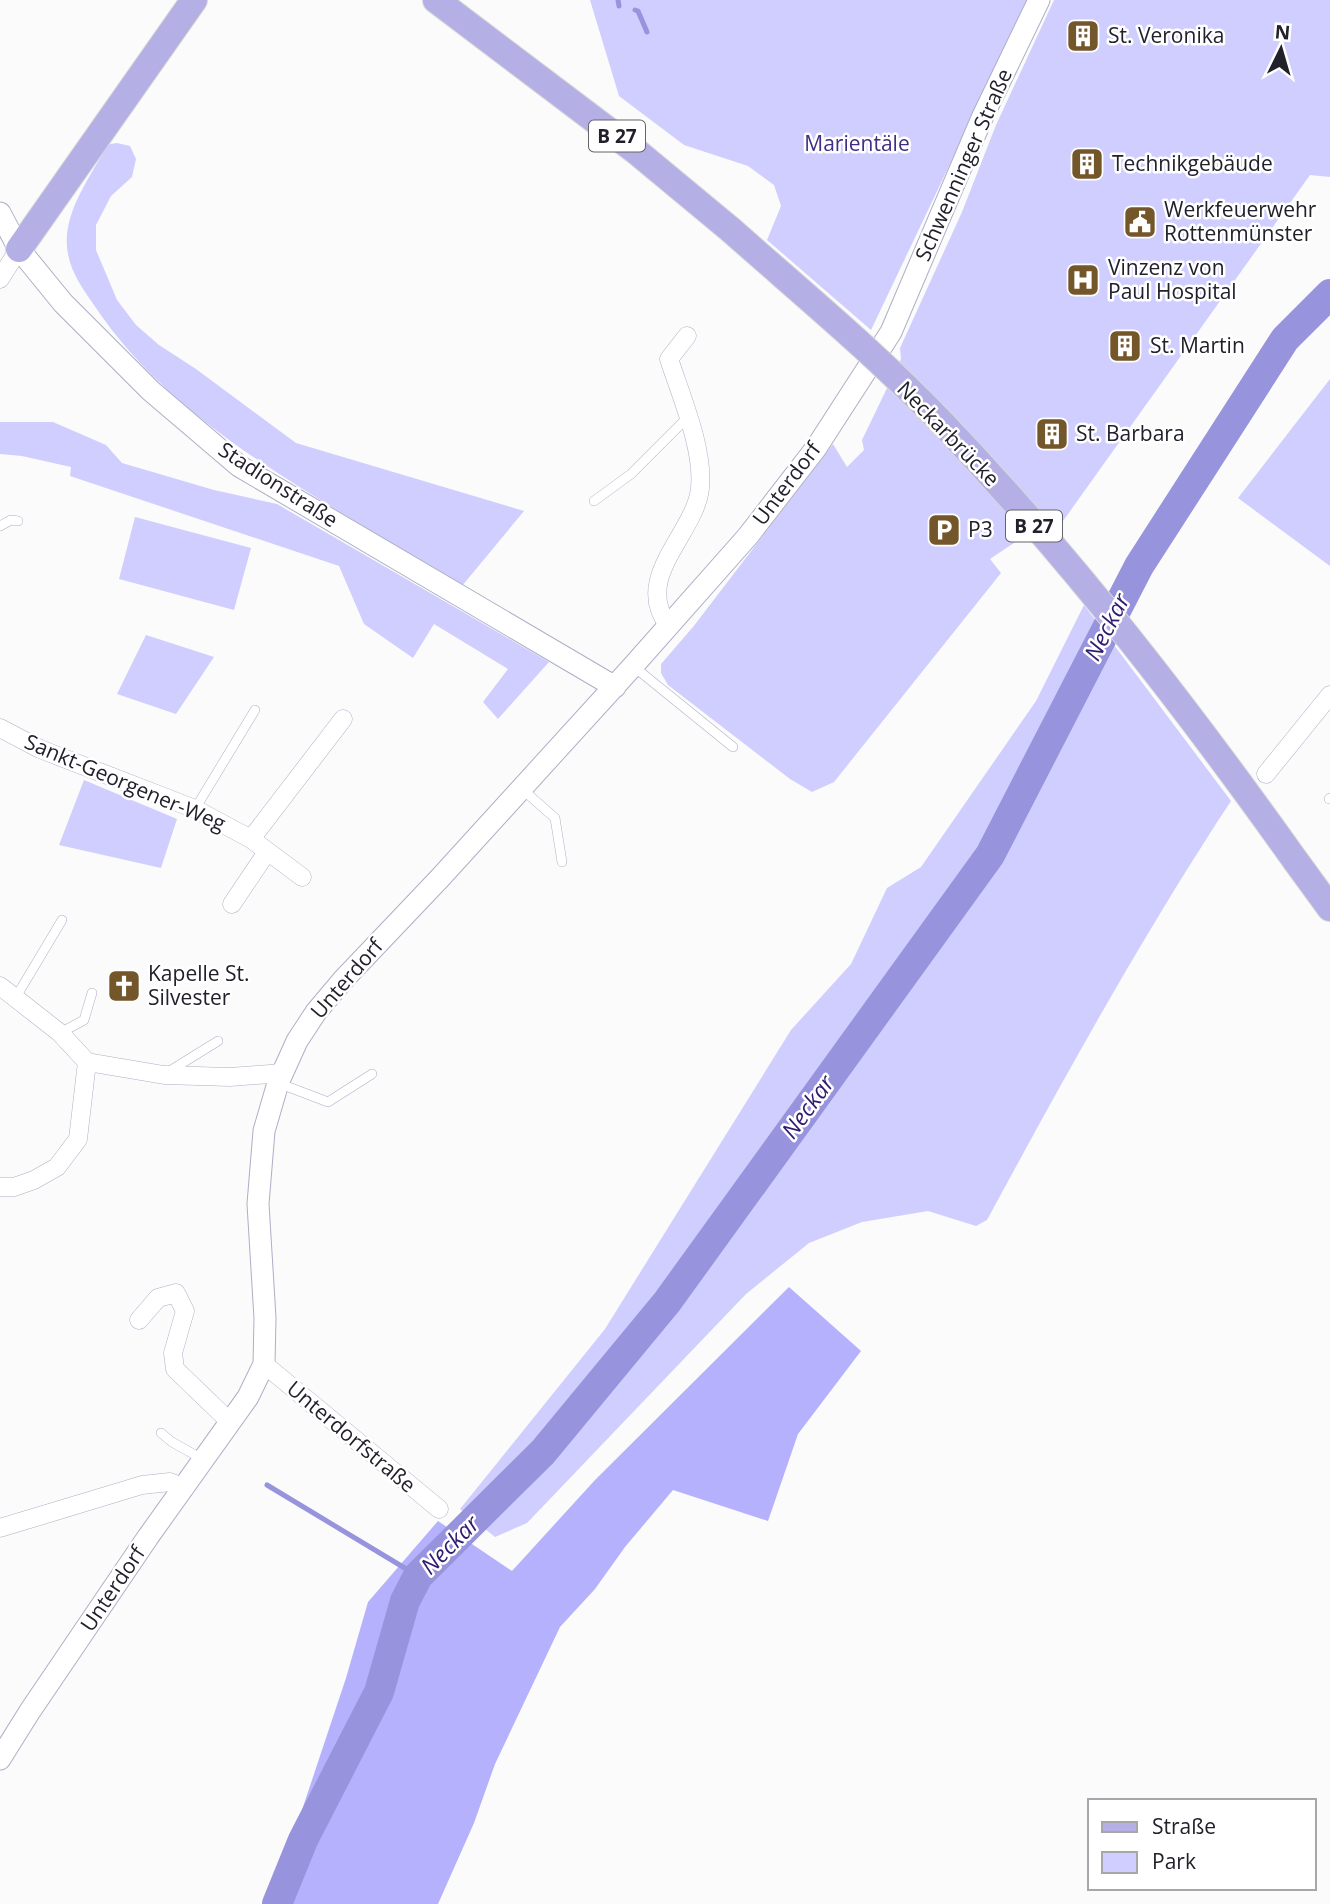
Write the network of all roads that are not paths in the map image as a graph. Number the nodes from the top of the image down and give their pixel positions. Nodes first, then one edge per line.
1 (194, 0) edge
2 (436, 0) edge
3 (1039, 0) edge
4 (0, 213) edge
5 (19, 249) junction
6 (0, 279) edge
7 (891, 332) joint
8 (687, 336) dead end
9 (687, 418) junction
10 (594, 500) dead end
11 (18, 521) dead end
12 (0, 526) edge
13 (669, 626) junction
14 (633, 666) junction
15 (615, 687) junction
16 (1330, 695) edge
17 (255, 709) dead end
18 (343, 719) dead end
19 (0, 728) edge
20 (733, 747) dead end
21 (1266, 774) dead end
22 (522, 789) junction
23 (195, 809) junction
24 (251, 839) junction
25 (267, 852) junction
26 (562, 862) dead end
27 (302, 877) dead end
28 (232, 904) dead end
29 (1330, 908) edge
30 (62, 920) dead end
31 (0, 986) edge
32 (92, 993) dead end
33 (16, 997) junction
34 (60, 1032) junction
35 (218, 1041) dead end
36 (87, 1062) junction
37 (372, 1074) dead end
38 (164, 1075) junction
39 (280, 1078) junction
40 (0, 1187) edge
41 (139, 1320) dead end
42 (264, 1364) junction
43 (230, 1422) junction
44 (161, 1433) dead end
45 (204, 1460) junction
46 (185, 1488) junction
47 (439, 1509) dead end
48 (0, 1528) edge
49 (0, 1759) edge

1 - 5 main road
2 - 29 main road, Neckarbrücke / B 27, bridge
3 - 7 street, Schwenninger Straße
4 - 5 street, Stadionstraße
5 - 6 street
5 - 15 street, Stadionstraße
7 - 13 street, Unterdorf
8 - 9 street
9 - 10 lane
9 - 13 street
11 - 12 lane
13 - 14 street, Unterdorf
14 - 15 street, Unterdorf
14 - 20 lane
15 - 22 street, Unterdorf
16 - 21 street
17 - 23 lane
18 - 24 street, Sankt-Georgener-Weg
19 - 23 street, Sankt-Georgener-Weg
22 - 26 lane
22 - 39 street, Unterdorf
23 - 24 street, Sankt-Georgener-Weg
24 - 25 street, Sankt-Georgener-Weg
25 - 27 street, Sankt-Georgener-Weg
25 - 28 street
30 - 33 lane
31 - 33 street
32 - 34 lane
33 - 34 street
34 - 36 street
35 - 38 lane
36 - 38 street
36 - 40 street
37 - 39 lane
38 - 39 street
39 - 42 street, Unterdorf
41 - 43 street
42 - 43 street, Unterdorf
42 - 47 street, Unterdorfstraße
43 - 45 street, Unterdorf
44 - 45 lane
45 - 46 street, Unterdorf
46 - 48 street
46 - 49 street, Unterdorf

